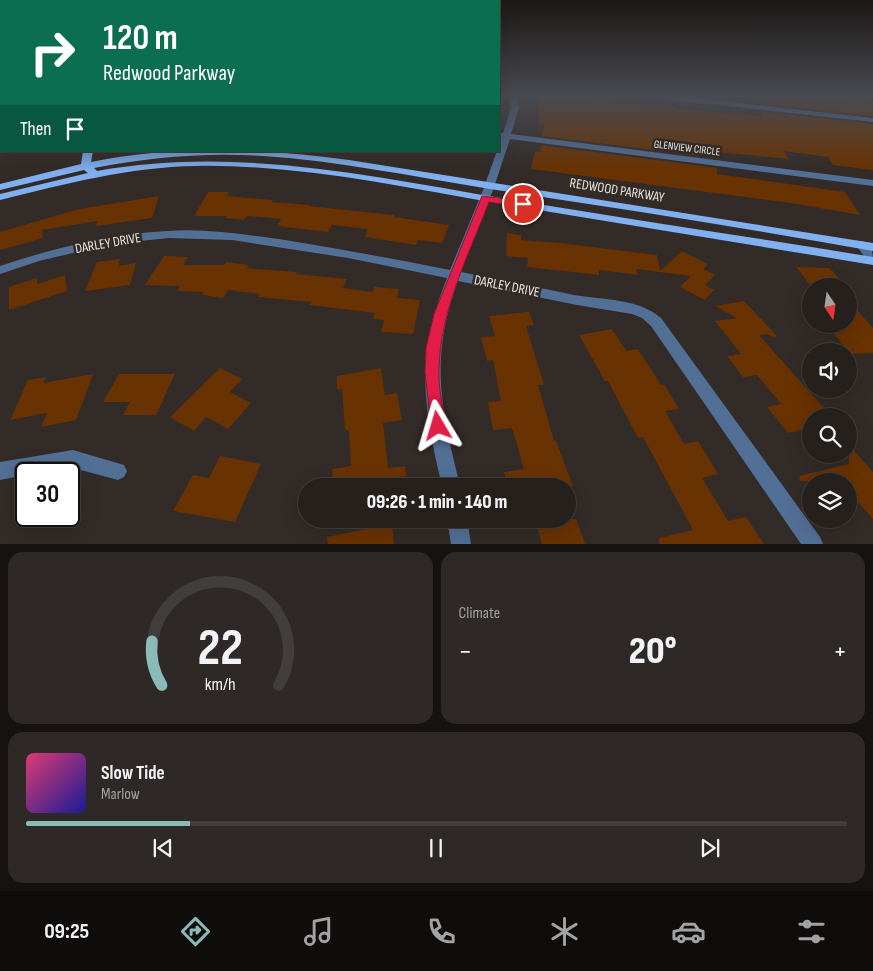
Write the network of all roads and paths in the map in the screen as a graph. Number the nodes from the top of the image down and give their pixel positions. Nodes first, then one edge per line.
1 (509, 120) edge
2 (502, 135) edge
3 (88, 152) edge
4 (498, 152) edge
5 (110, 156) edge
6 (86, 166) junction
7 (96, 174) junction
8 (873, 183) edge
9 (0, 187) edge
10 (487, 192) junction
11 (0, 197) edge
12 (867, 246) edge
13 (873, 260) edge
14 (0, 270) edge
15 (455, 276) junction
16 (0, 471) edge
17 (118, 471) dead end
18 (449, 478) edge
19 (458, 528) edge
20 (461, 544) edge
21 (814, 544) edge

1 - 2 street
2 - 8 street, GLENVIEW CIRCLE
3 - 6 main road
4 - 10 street
5 - 6 main road, REDWOOD PARKWAY
5 - 7 main road
5 - 10 main road, REDWOOD PARKWAY
6 - 7 main road
6 - 9 main road, REDWOOD PARKWAY
7 - 10 main road, REDWOOD PARKWAY
7 - 11 main road, REDWOOD PARKWAY
10 - 12 main road, REDWOOD PARKWAY
10 - 13 main road, REDWOOD PARKWAY
10 - 15 street
12 - 13 street
14 - 15 street, DARLEY DRIVE
15 - 18 street
15 - 21 street, DARLEY DRIVE
16 - 17 street
19 - 20 street

